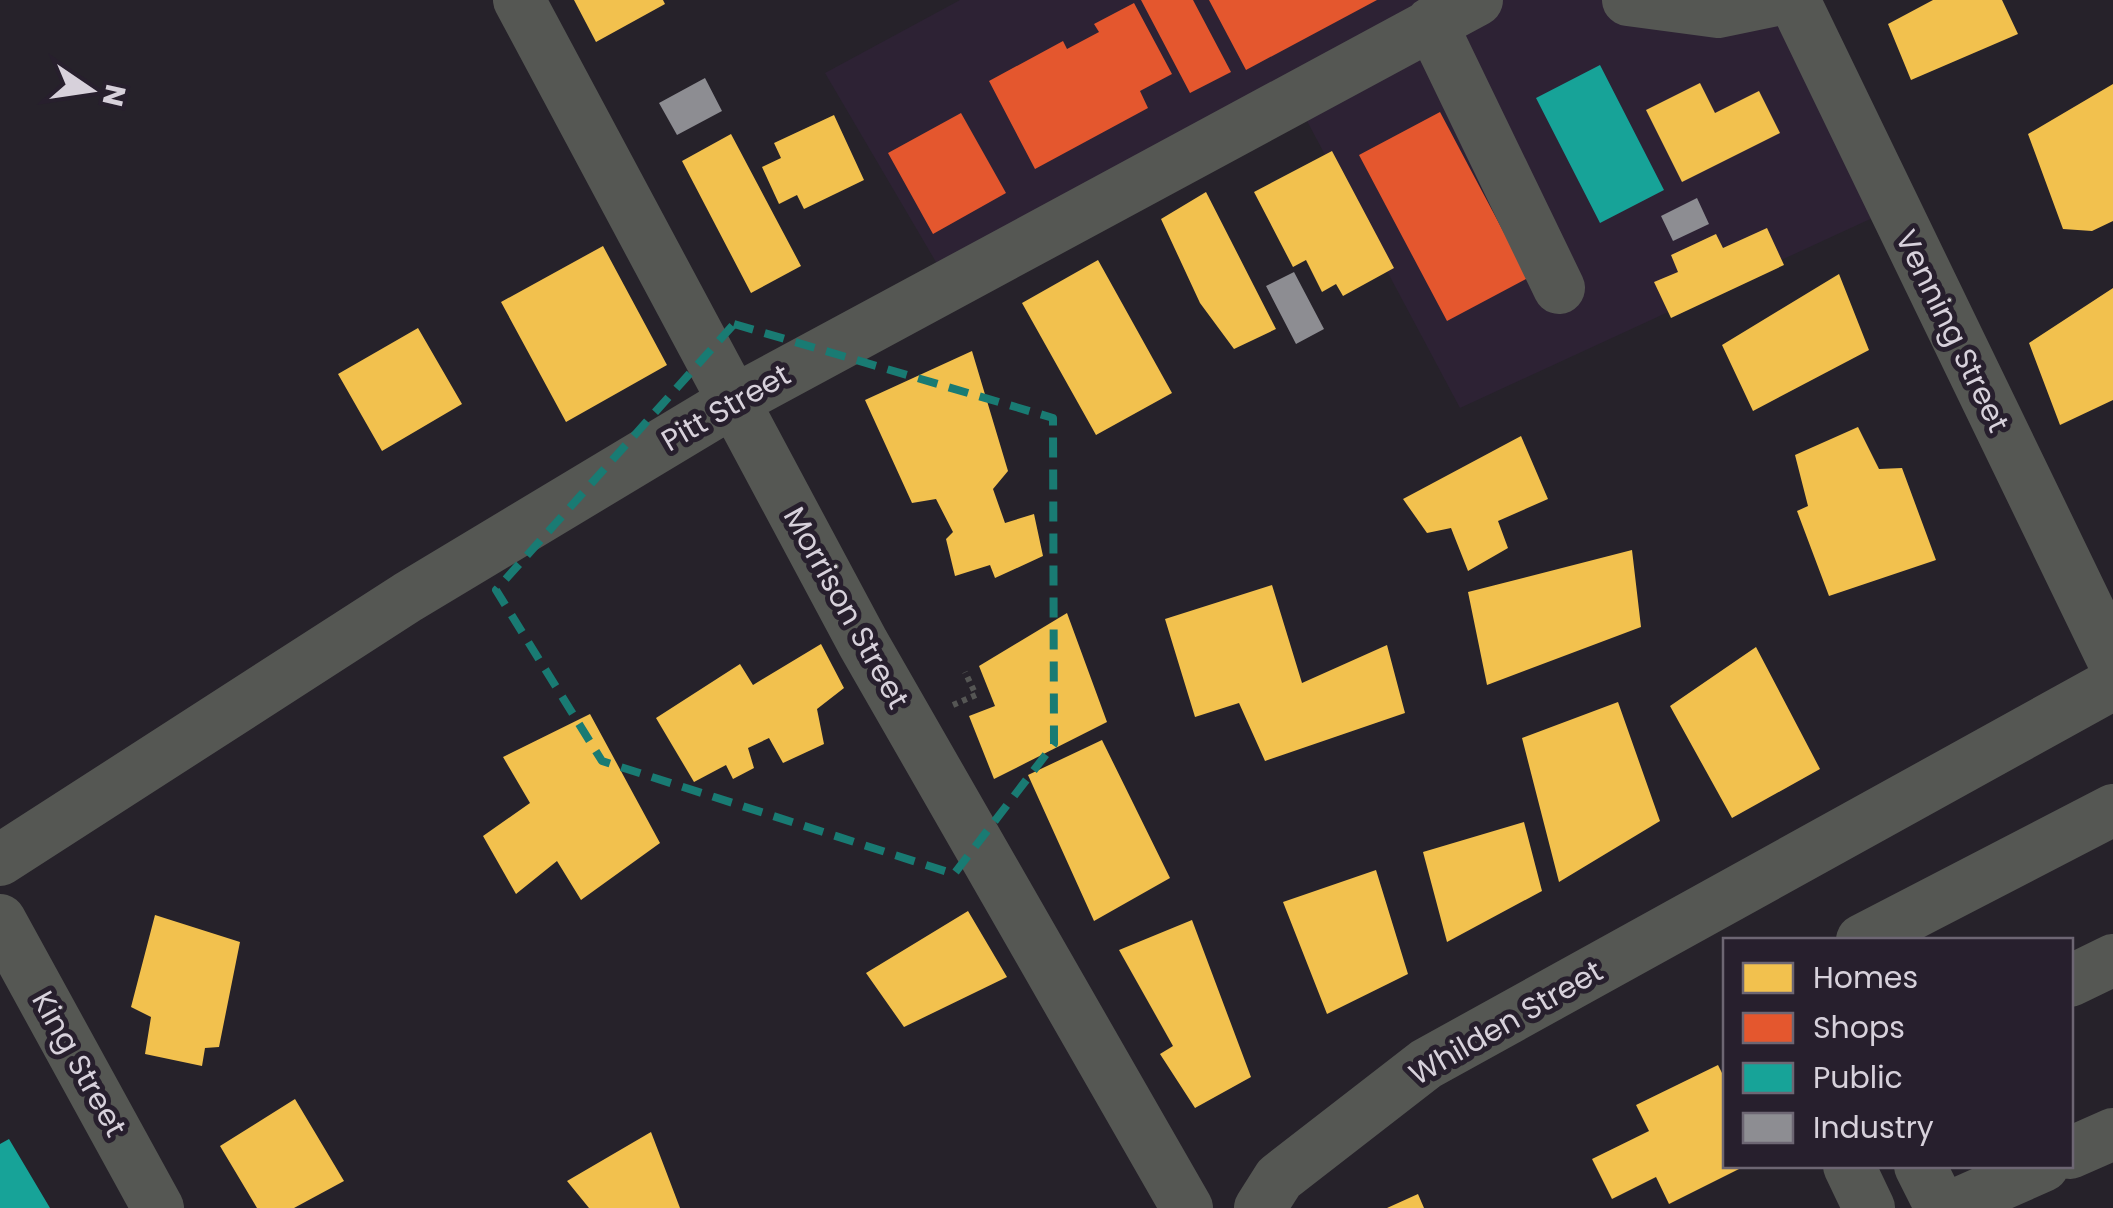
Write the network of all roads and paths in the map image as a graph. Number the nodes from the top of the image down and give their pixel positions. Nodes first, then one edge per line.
1 (520, 0) edge
2 (1628, 0) edge
3 (1776, 0) edge
4 (1794, 0) edge
5 (1454, 12) edge
6 (1559, 288) dead end
7 (734, 401) junction
8 (2113, 660) edge
9 (965, 672) dead end
10 (2113, 684) edge
11 (976, 695) dead end
12 (2113, 810) edge
13 (0, 860) edge
14 (0, 920) edge
15 (1734, 920) edge
16 (1866, 938) edge
17 (2113, 960) edge
18 (2073, 980) edge
19 (2113, 1134) edge
20 (2073, 1152) edge
21 (1850, 1168) edge
22 (1921, 1168) edge
23 (2037, 1168) edge
24 (158, 1208) edge
25 (1186, 1208) edge
26 (1260, 1208) edge
27 (1869, 1208) edge
28 (1945, 1208) edge

1 - 7 street, Morrison Street
2 - 3 street
4 - 8 street, Venning Street
5 - 6 street
5 - 7 street, Pitt Street
7 - 13 street, Pitt Street
7 - 25 street, Morrison Street
9 - 11 path
10 - 15 street, Whilden Street
12 - 16 street
14 - 24 street, King Street
15 - 26 street, Whilden Street
17 - 18 street
19 - 20 street
21 - 27 street
22 - 28 street
23 - 28 street

